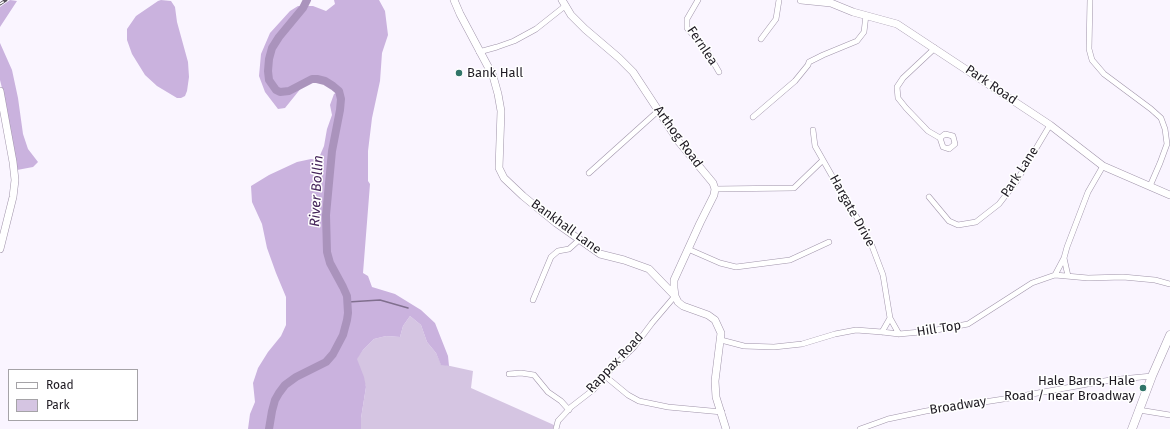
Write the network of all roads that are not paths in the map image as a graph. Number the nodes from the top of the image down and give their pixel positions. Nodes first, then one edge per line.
1 (454, 0) edge
2 (698, 0) edge
3 (779, 0) edge
4 (801, 0) edge
5 (1090, 0) edge
6 (563, 3) edge
7 (866, 15) junction
8 (760, 39) dead end
9 (936, 48) junction
10 (479, 52) junction
11 (719, 72) dead end
12 (0, 91) edge
13 (658, 111) junction
14 (753, 117) dead end
15 (1050, 125) junction
16 (813, 130) dead end
17 (940, 138) dead end
18 (823, 160) junction
19 (1103, 166) junction
20 (589, 173) dead end
21 (1150, 186) junction
22 (715, 188) junction
23 (1170, 195) edge
24 (929, 197) dead end
25 (579, 240) junction
26 (829, 242) dead end
27 (0, 249) edge
28 (688, 249) junction
29 (1064, 258) junction
30 (1055, 275) junction
31 (1068, 276) junction
32 (1170, 284) edge
33 (675, 296) junction
34 (533, 300) dead end
35 (890, 318) junction
36 (882, 332) junction
37 (899, 334) junction
38 (1170, 335) edge
39 (721, 340) junction
40 (509, 374) dead end
41 (605, 376) junction
42 (1152, 376) junction
43 (569, 410) junction
44 (1140, 410) junction
45 (722, 412) junction
46 (1170, 415) edge
47 (556, 429) edge
48 (726, 429) edge
49 (860, 429) edge
50 (1132, 429) edge

1 - 10 street, Bankhall Lane
2 - 11 street, Fernlea
3 - 8 street
4 - 7 street, Park Road
5 - 21 street
6 - 10 street
6 - 13 street, Arthog Road
7 - 9 street, Park Road
7 - 14 street
9 - 15 street, Park Road
9 - 17 street
10 - 25 street, Bankhall Lane
12 - 27 street
13 - 20 street
13 - 22 street, Arthog Road
15 - 19 street, Park Road
15 - 24 street, Park Lane
16 - 18 street, Hargate Drive
18 - 22 street
18 - 35 street, Hargate Drive
19 - 21 street, Park Road
19 - 29 street
21 - 23 street, Park Road
22 - 28 street
25 - 33 street, Bankhall Lane
25 - 34 street
26 - 28 street
28 - 33 street
29 - 30 street
29 - 31 street
30 - 31 street, Hill Top
30 - 37 street, Hill Top
31 - 32 street, Hill Top
33 - 39 street, Bankhall Lane
33 - 41 street, Rappax Road
35 - 36 street
35 - 37 street, Hargate Drive
36 - 37 street, Hill Top
36 - 39 street, Hill Top
38 - 42 main road
39 - 45 street, Bankhall Lane
40 - 43 street
41 - 43 street, Rappax Road
41 - 45 street
42 - 44 main road
42 - 49 street, Broadway
43 - 47 street, Rappax Road
44 - 46 street
44 - 50 main road
45 - 48 street, Bankhall Lane

